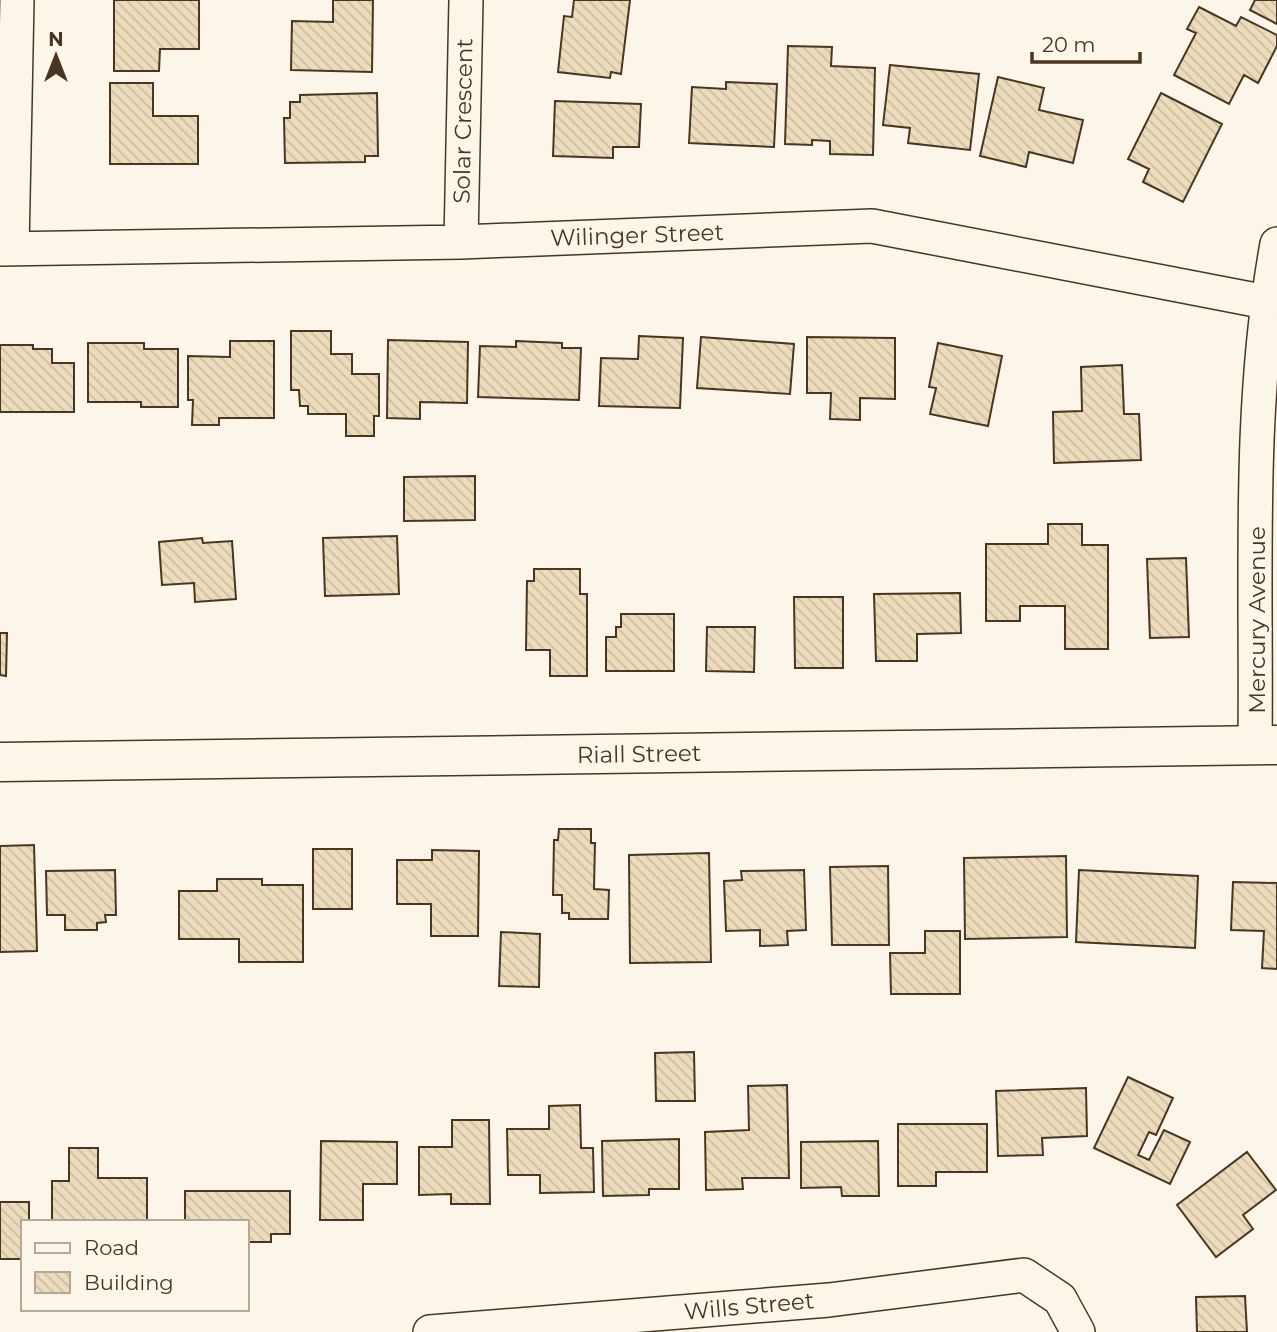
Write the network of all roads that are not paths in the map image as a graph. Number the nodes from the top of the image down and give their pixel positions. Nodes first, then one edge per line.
1 (17, 0) edge
2 (466, 0) edge
3 (461, 242) junction
4 (1277, 244) edge
5 (6, 249) edge
6 (1266, 302) junction
7 (1266, 746) edge
8 (0, 762) edge
9 (430, 1332) edge
10 (1078, 1332) edge

1 - 5 street
2 - 3 street, Solar Crescent
3 - 5 street, Wilinger Street
3 - 6 street, Wilinger Street
4 - 6 street, Mercury Avenue
6 - 7 street, Mercury Avenue
7 - 8 street, Riall Street
9 - 10 street, Wills Street

